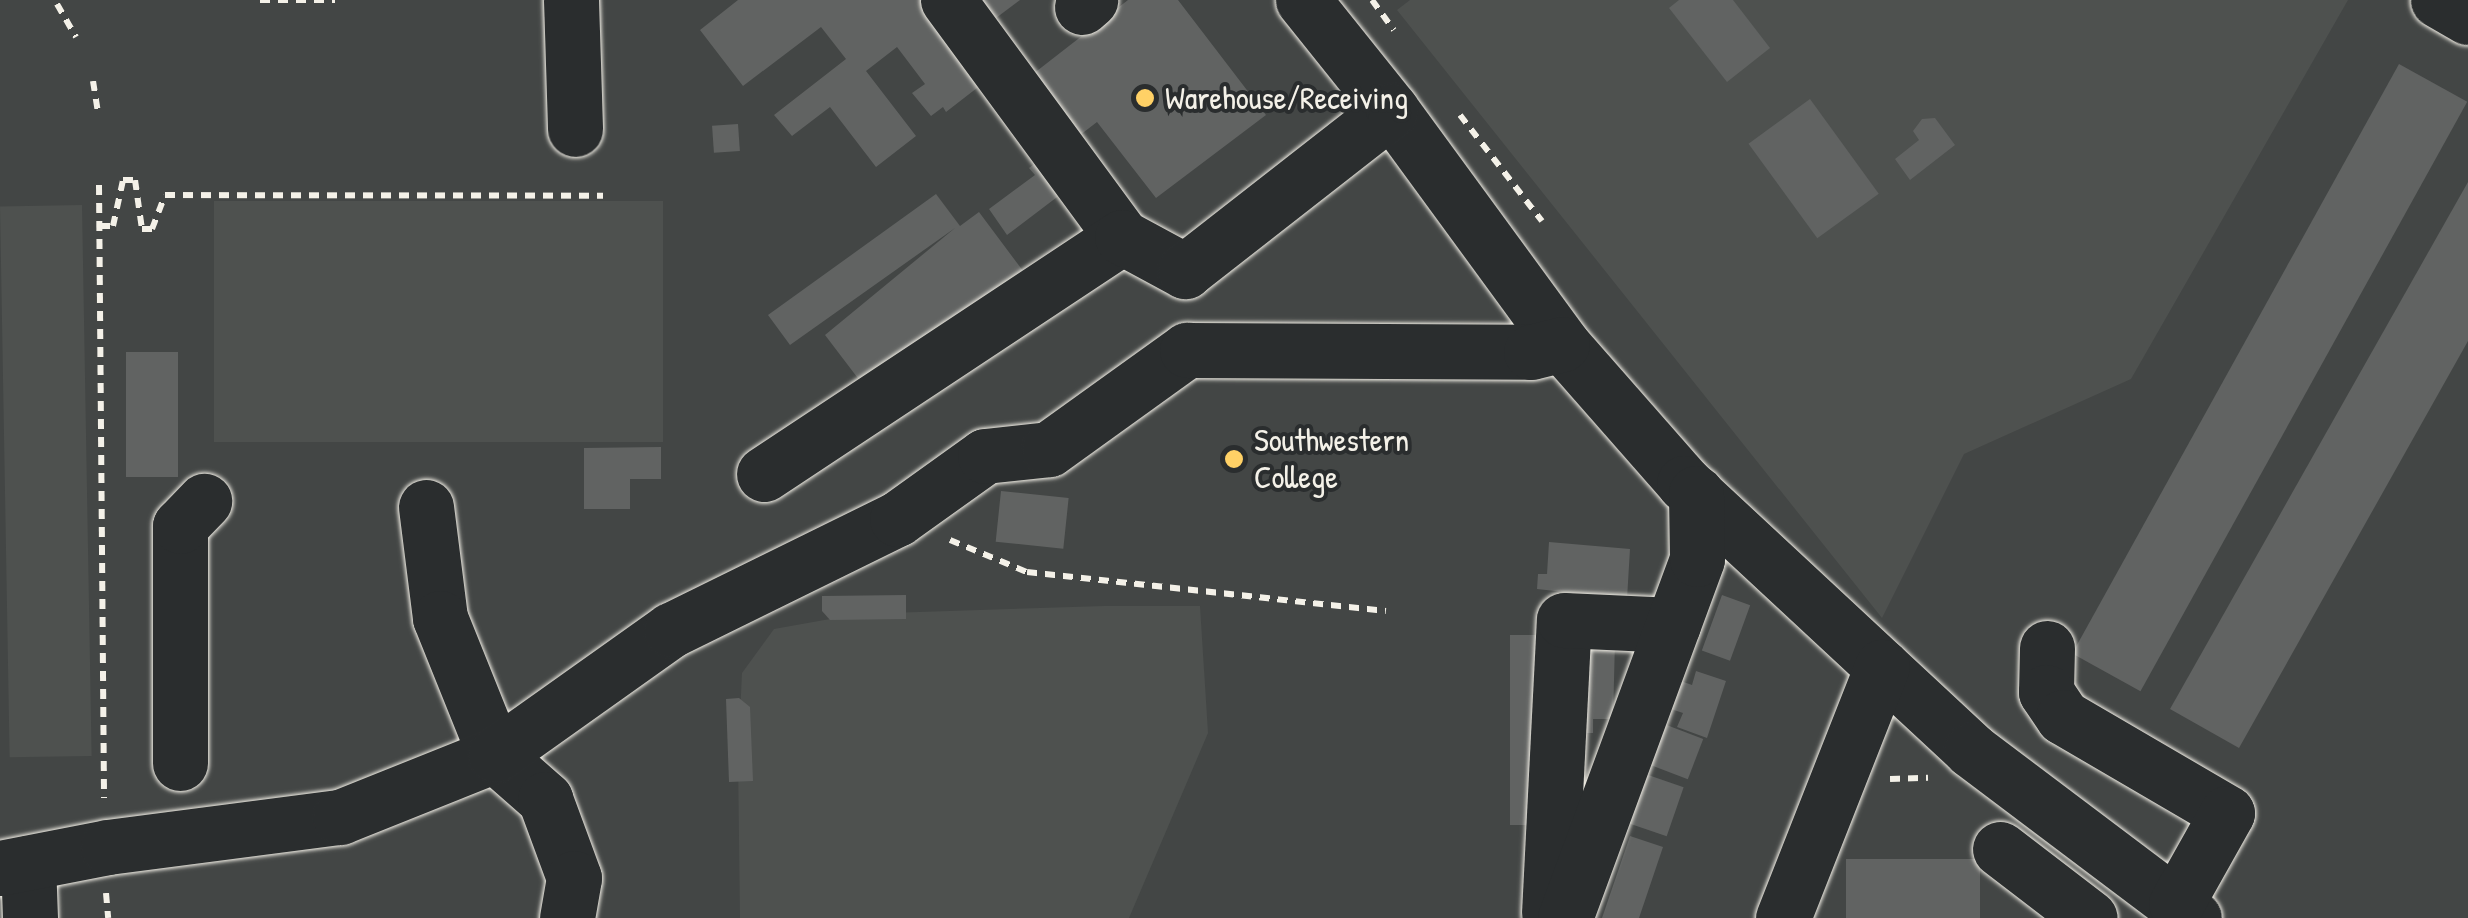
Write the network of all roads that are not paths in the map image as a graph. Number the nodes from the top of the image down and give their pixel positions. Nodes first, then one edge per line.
1 (571, 0) edge
2 (948, 0) edge
3 (2438, 0) edge
4 (1308, 2) edge
5 (2468, 17) edge
6 (1391, 110) junction
7 (575, 129) dead end
8 (1122, 238) junction
9 (1562, 344) junction
10 (764, 474) dead end
11 (1696, 494) junction
12 (204, 501) dead end
13 (426, 507) dead end
14 (1673, 624) junction
15 (2047, 648) dead end
16 (1882, 667) junction
17 (495, 755) junction
18 (180, 763) dead end
19 (2000, 849) dead end
20 (14, 866) edge
21 (2185, 911) edge
22 (30, 918) edge
23 (567, 918) edge
24 (1549, 918) edge
25 (1565, 918) edge
26 (1783, 918) edge
27 (2090, 918) edge

1 - 7 lane
2 - 8 lane
3 - 5 lane
4 - 6 lane
6 - 8 lane
6 - 9 lane
8 - 10 lane
9 - 11 lane
9 - 17 lane
11 - 14 lane
11 - 16 lane
12 - 18 lane
13 - 17 lane
14 - 24 lane
14 - 25 lane
15 - 21 lane
16 - 21 lane
16 - 26 lane
17 - 20 lane
17 - 23 lane
19 - 27 lane
20 - 22 lane

